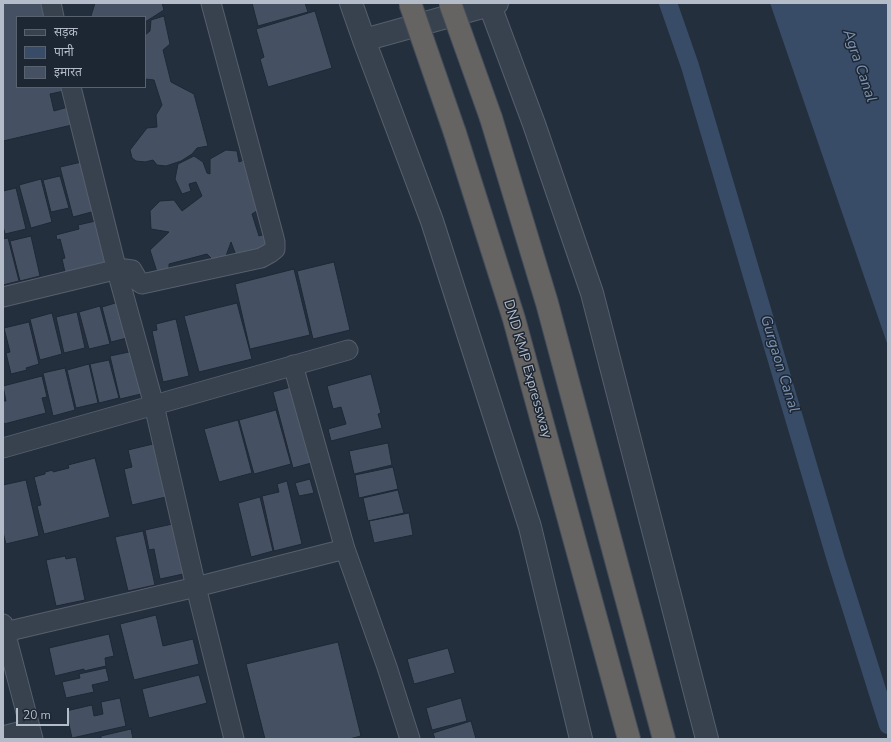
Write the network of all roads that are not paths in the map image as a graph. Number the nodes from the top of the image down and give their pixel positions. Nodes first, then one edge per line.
1 (50, 3) edge
2 (211, 3) edge
3 (351, 3) edge
4 (410, 3) edge
5 (450, 3) edge
6 (492, 4) edge
7 (54, 16) edge
8 (364, 40) junction
9 (71, 88) edge
10 (112, 271) junction
11 (3, 297) edge
12 (348, 350) dead end
13 (293, 366) junction
14 (154, 405) junction
15 (3, 448) edge
16 (345, 549) junction
17 (196, 586) junction
18 (4, 628) edge
19 (31, 734) edge
20 (3, 736) edge
21 (234, 739) edge
22 (410, 739) edge
23 (582, 739) edge
24 (628, 739) edge
25 (664, 739) edge
26 (707, 739) edge

1 - 7 street
2 - 10 street
3 - 8 street
4 - 24 highway, DND KMP Expressway, bridge
5 - 25 highway, bridge
6 - 8 street
6 - 26 street
8 - 23 street
9 - 10 street
10 - 11 street
10 - 14 street
12 - 13 street
13 - 14 street
13 - 16 street
14 - 15 street
14 - 17 street
16 - 17 street
16 - 22 street
17 - 18 street
17 - 21 street
18 - 19 street
19 - 20 street

